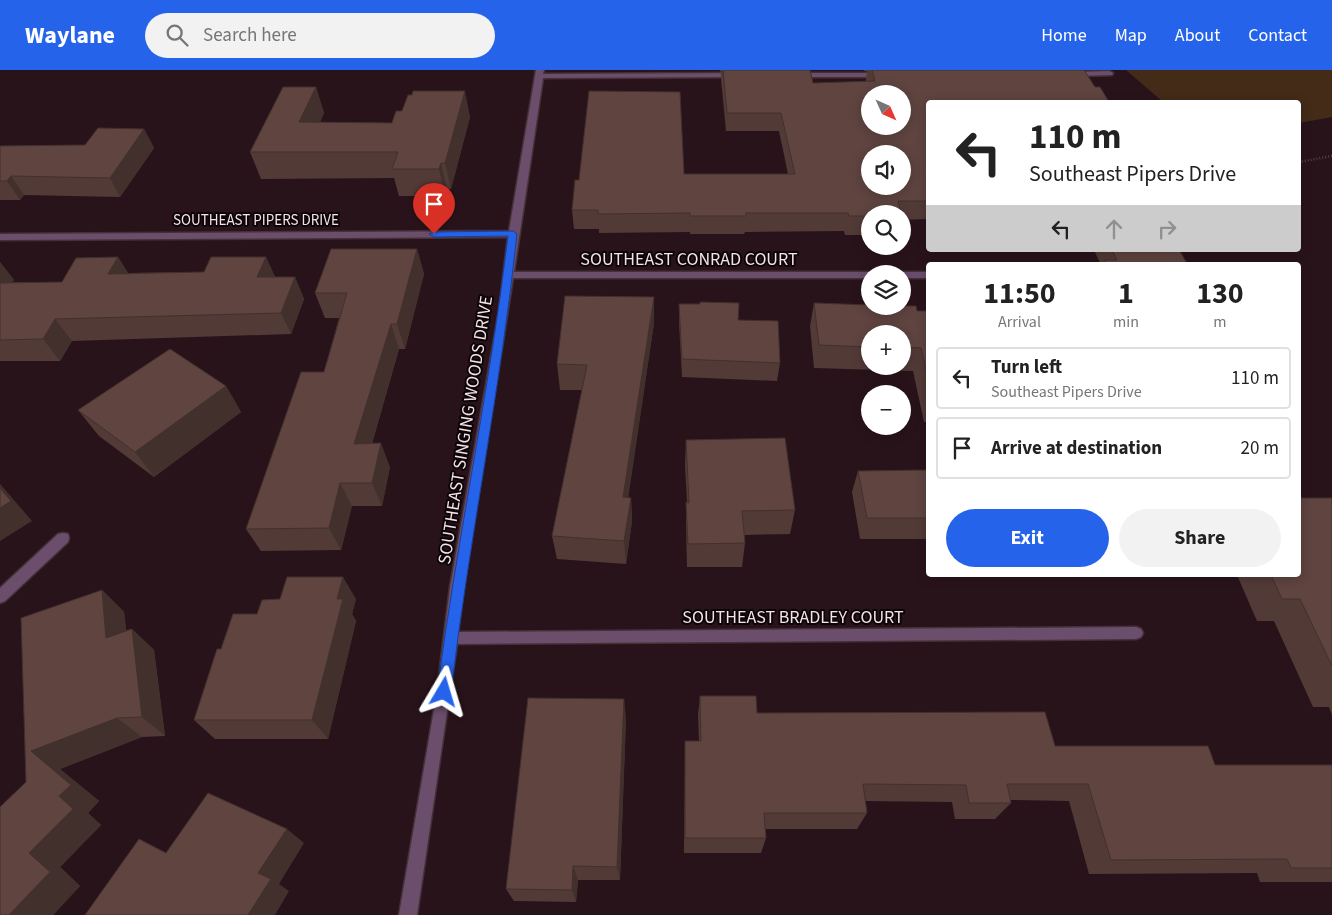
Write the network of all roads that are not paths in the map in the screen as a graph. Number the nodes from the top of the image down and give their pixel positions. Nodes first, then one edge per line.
1 (539, 73) edge
2 (1109, 73) dead end
3 (1066, 74) edge
4 (748, 75) edge
5 (788, 75) edge
6 (897, 75) edge
7 (513, 234) junction
8 (0, 237) edge
9 (861, 275) edge
10 (911, 275) edge
11 (926, 275) edge
12 (508, 276) junction
13 (63, 538) dead end
14 (0, 597) edge
15 (1136, 633) dead end
16 (451, 638) junction
17 (408, 915) edge

1 - 4 street
1 - 7 street, SOUTHEAST SINGING WOODS DRIVE
2 - 3 street
5 - 6 street
7 - 8 street, SOUTHEAST PIPERS DRIVE
7 - 12 street, SOUTHEAST SINGING WOODS DRIVE
9 - 12 street, SOUTHEAST CONRAD COURT
10 - 11 street
12 - 16 street, SOUTHEAST SINGING WOODS DRIVE
13 - 14 street
15 - 16 street, SOUTHEAST BRADLEY COURT
16 - 17 street, SOUTHEAST SINGING WOODS DRIVE

